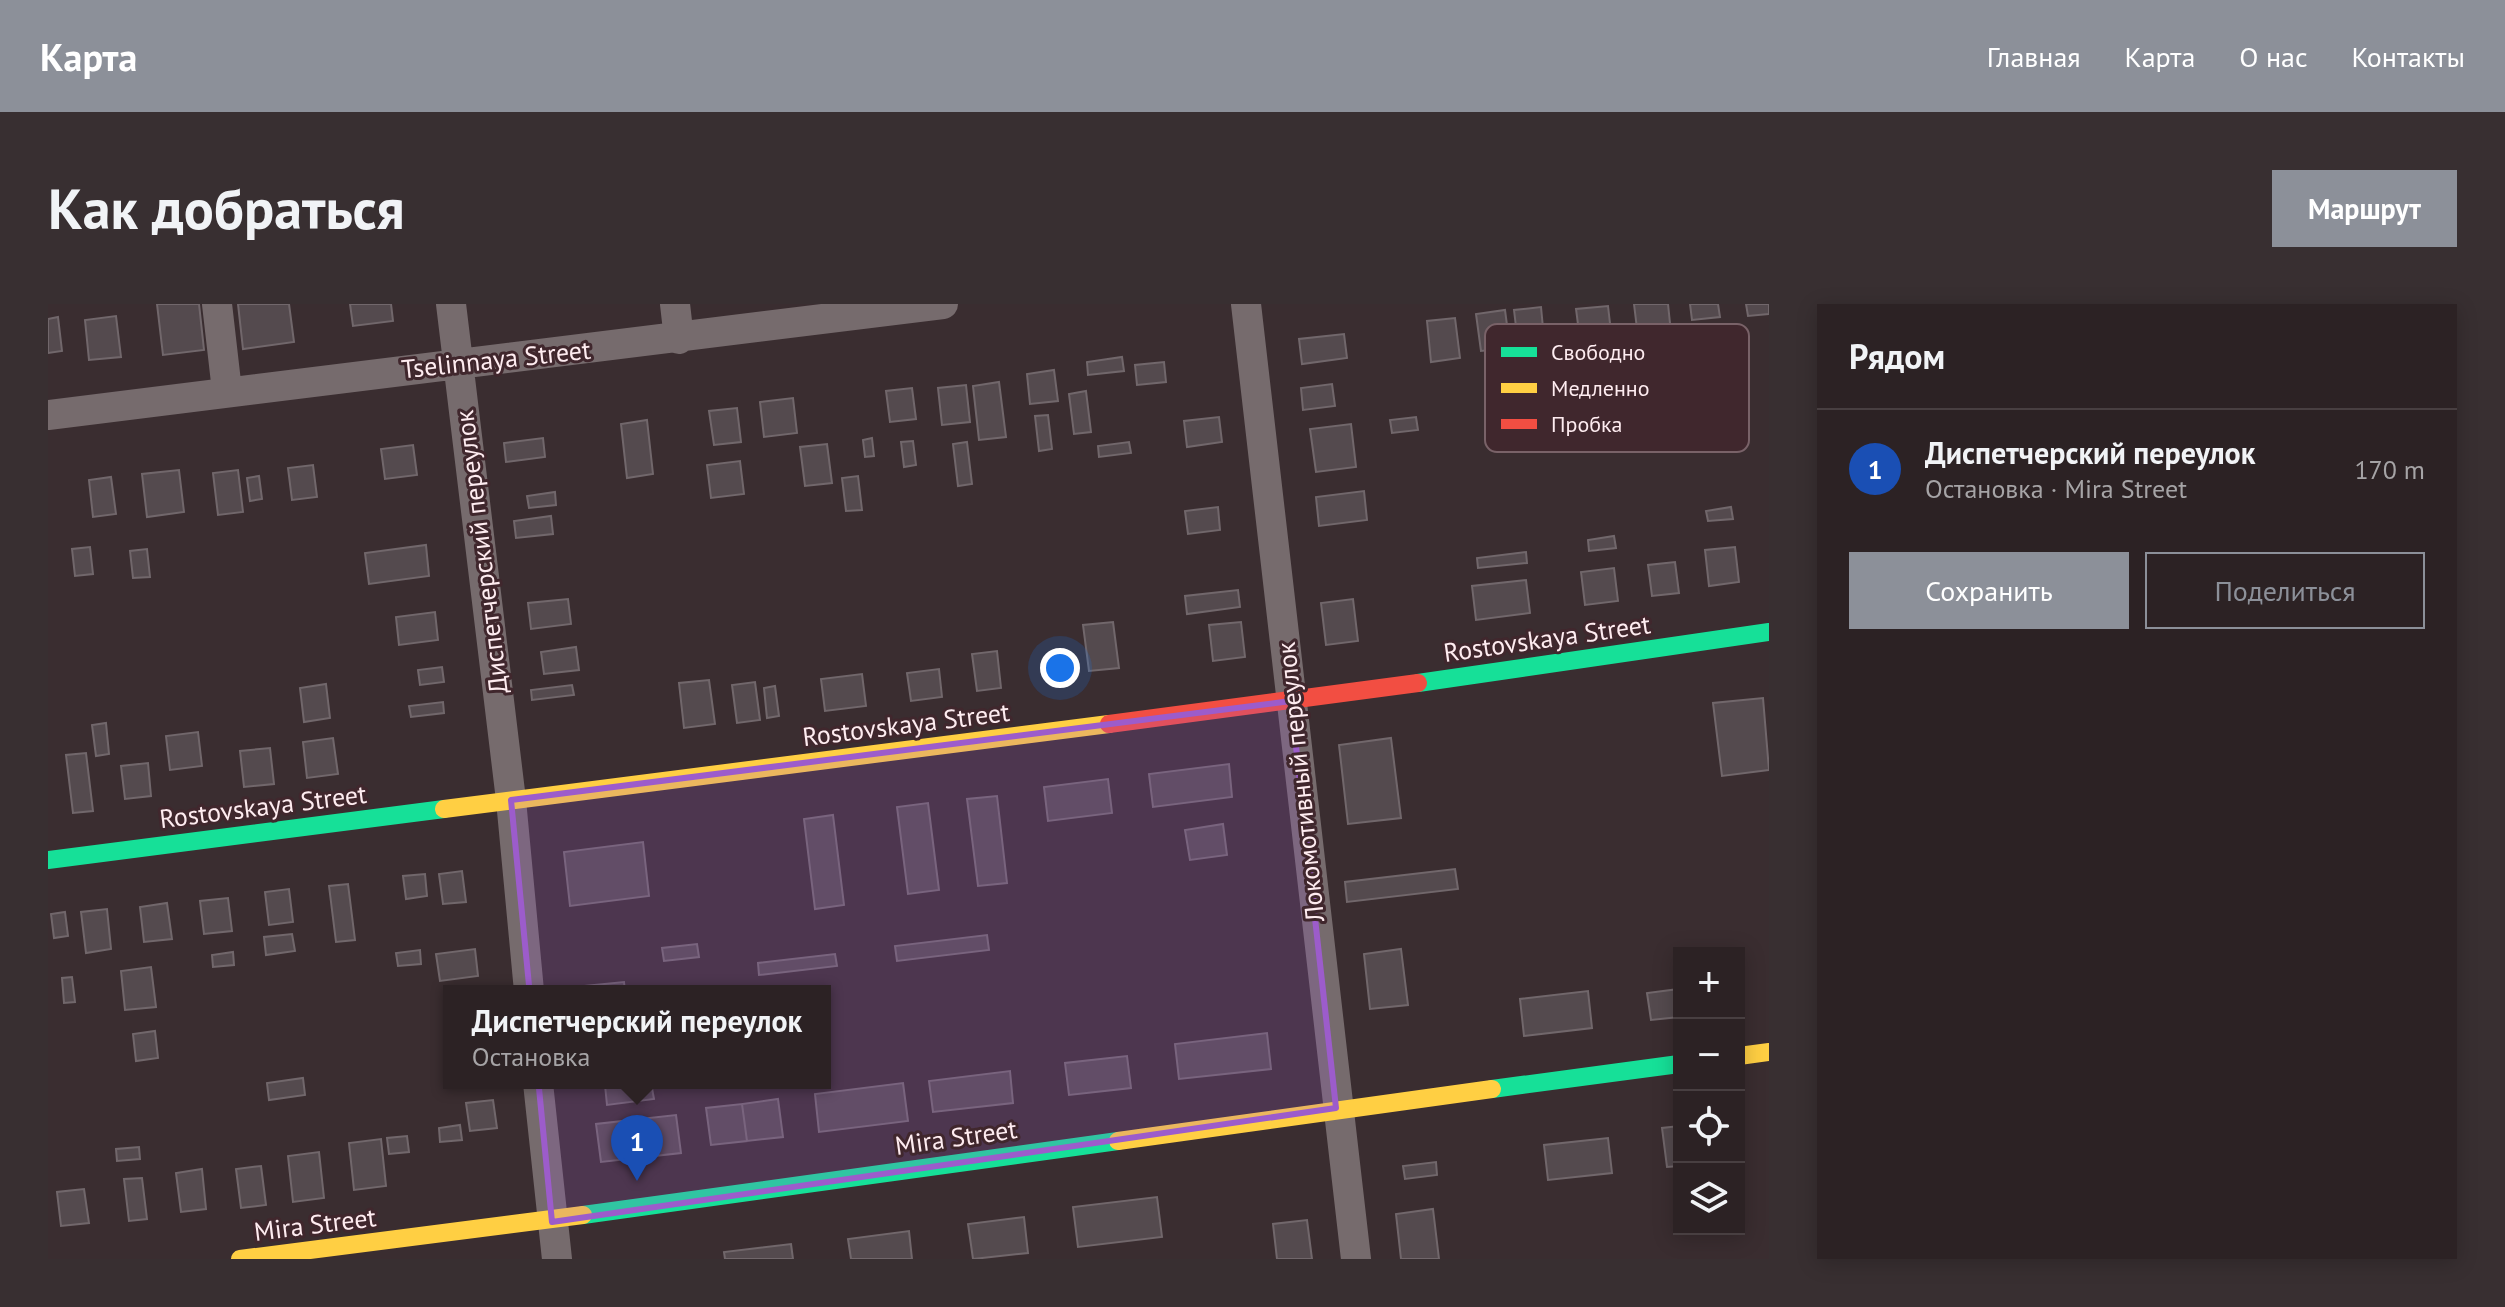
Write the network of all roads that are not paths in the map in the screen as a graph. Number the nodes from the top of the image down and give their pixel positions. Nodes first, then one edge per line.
1 (217, 304) edge
2 (451, 304) edge
3 (675, 304) edge
4 (943, 304) edge
5 (1246, 304) edge
6 (679, 339) junction
7 (458, 363) junction
8 (227, 391) junction
9 (48, 415) edge
10 (1769, 632) edge
11 (1291, 701) junction
12 (511, 800) junction
13 (48, 860) edge
14 (528, 985) edge
15 (1769, 1052) edge
16 (1745, 1055) edge
17 (1673, 1065) edge
18 (539, 1089) edge
19 (1336, 1108) junction
20 (552, 1222) junction
21 (240, 1259) edge
22 (557, 1259) edge
23 (1356, 1259) edge

1 - 8 street
2 - 7 street, Диспетчерский переулок
3 - 6 street
4 - 6 street, Tselinnaya Street
5 - 11 street, Локомотивный переулок
6 - 7 street, Tselinnaya Street
7 - 8 street, Tselinnaya Street
7 - 12 street, Диспетчерский переулок
8 - 9 street, Tselinnaya Street
10 - 11 street, Rostovskaya Street
11 - 12 street, Rostovskaya Street
11 - 19 street, Локомотивный переулок
12 - 13 street, Rostovskaya Street
12 - 14 street, Диспетчерский переулок
15 - 16 street
17 - 19 street, Mira Street
18 - 20 street
19 - 20 street, Mira Street
19 - 23 street, Локомотивный переулок
20 - 21 street, Mira Street
20 - 22 street

